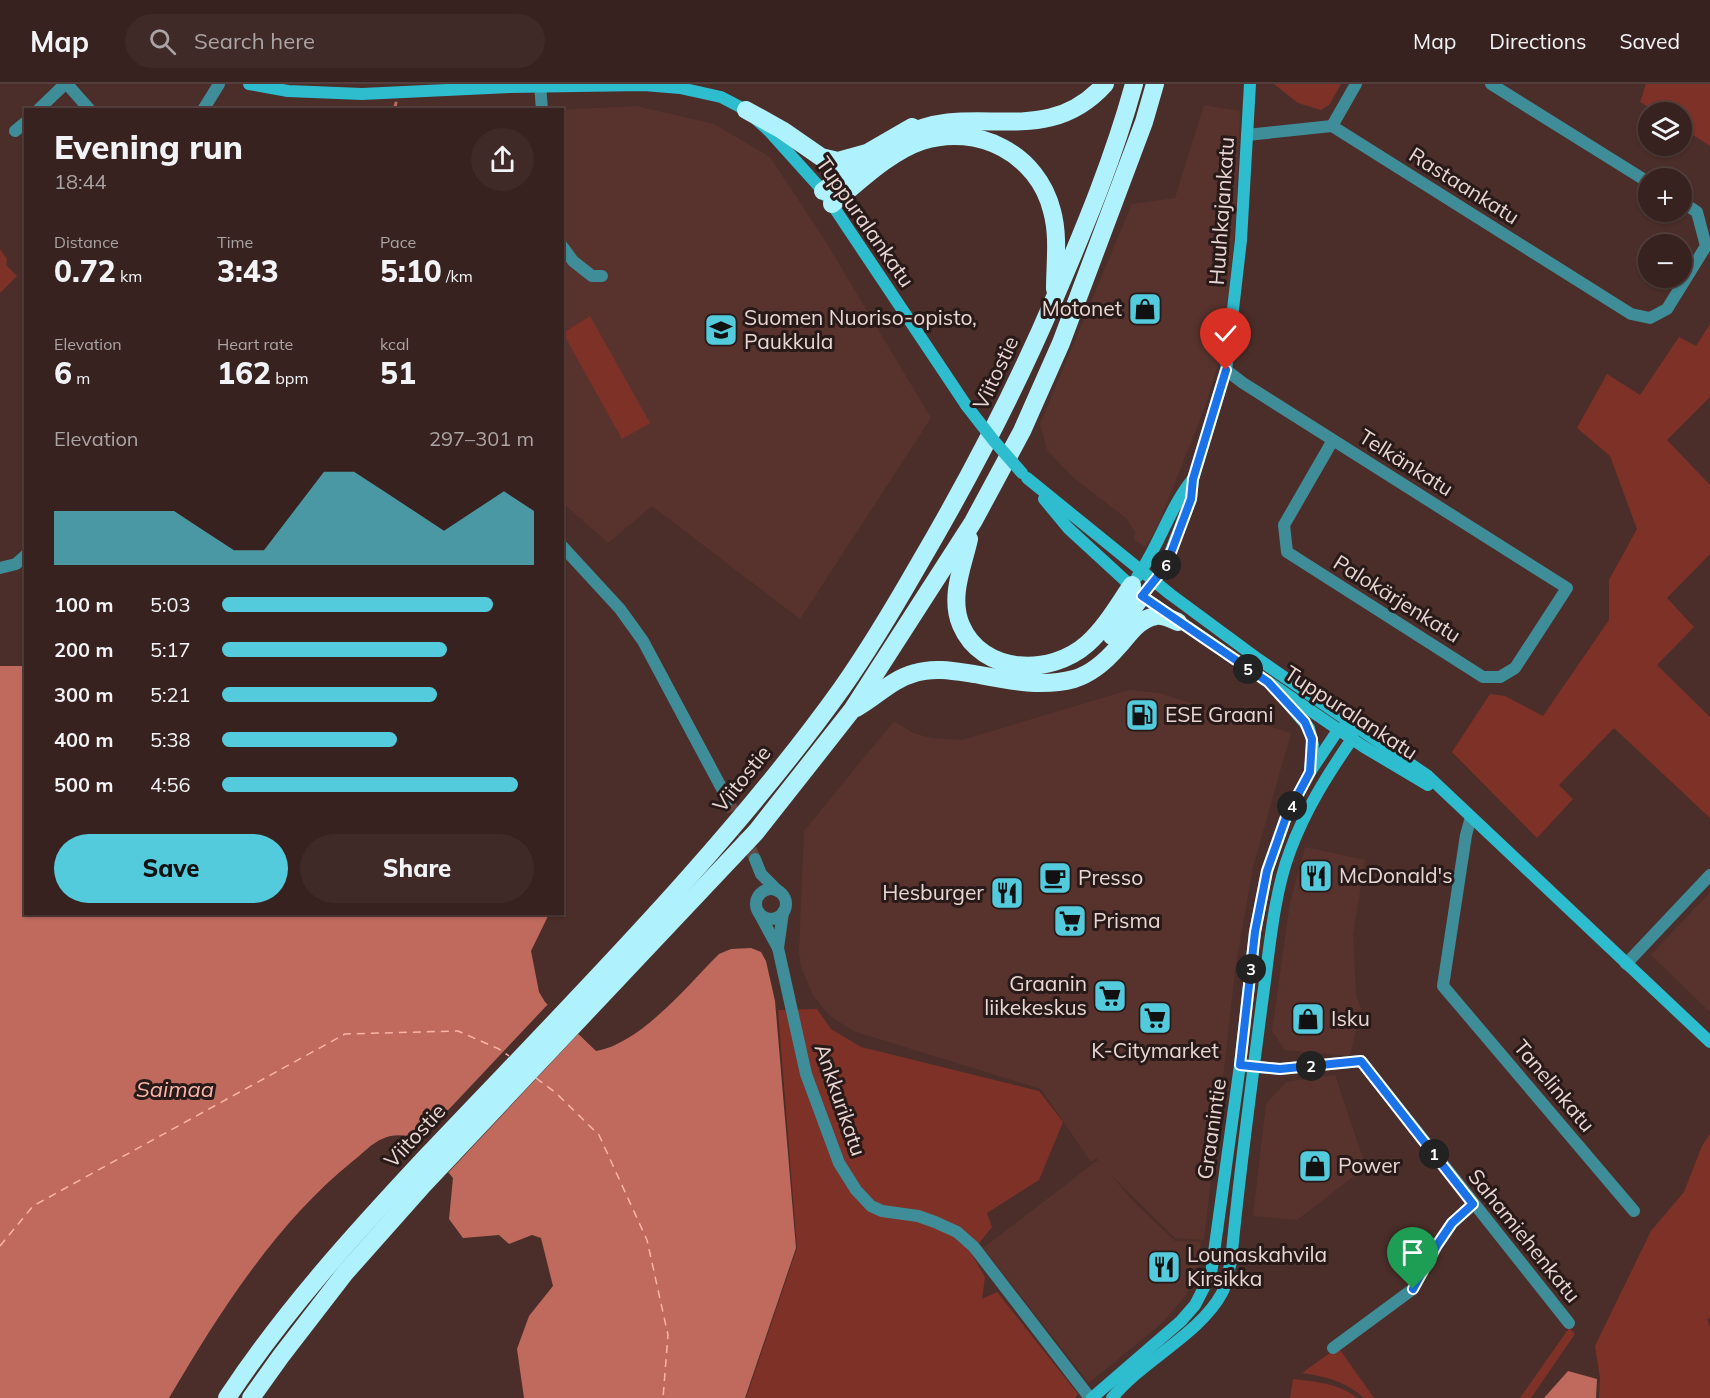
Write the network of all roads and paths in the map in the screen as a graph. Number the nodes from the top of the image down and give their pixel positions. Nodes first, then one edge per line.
1 (66, 84) edge
2 (219, 84) edge
3 (249, 84) edge
4 (1105, 84) edge
5 (1134, 84) edge
6 (1155, 84) edge
7 (1250, 84) edge
8 (1356, 84) edge
9 (1491, 84) edge
10 (540, 85) edge
11 (40, 108) edge
12 (88, 108) edge
13 (204, 108) edge
14 (542, 108) edge
15 (746, 110) junction
16 (991, 121) junction
17 (24, 124) edge
18 (1332, 126) junction
19 (15, 131) dead end
20 (1247, 135) junction
21 (1638, 176) edge
22 (827, 197) junction
23 (1692, 209) edge
24 (564, 249) edge
25 (602, 276) dead end
26 (1054, 299) junction
27 (1226, 370) junction
28 (1333, 440) junction
29 (1193, 479) junction
30 (973, 522) junction
31 (564, 548) edge
32 (24, 557) edge
33 (0, 568) edge
34 (1154, 580) junction
35 (1139, 584) junction
36 (1567, 588) joint
37 (1178, 621) junction
38 (1016, 681) junction
39 (1268, 682) junction
40 (852, 710) junction
41 (1351, 724) junction
42 (1338, 730) junction
43 (1352, 739) junction
44 (1310, 772) junction
45 (728, 800) tunnel mouth
46 (1469, 815) junction
47 (755, 859) tunnel mouth
48 (761, 874) junction
49 (1710, 875) edge
50 (778, 891) junction
51 (758, 897) junction
52 (783, 912) junction
53 (760, 915) junction
54 (778, 948) junction
55 (1626, 964) junction
56 (585, 1000) junction
57 (1710, 1042) edge
58 (1240, 1065) junction
59 (1254, 1067) junction
60 (418, 1178) junction
61 (1473, 1204) junction
62 (1634, 1211) dead end
63 (1569, 1323) dead end
64 (1333, 1348) dead end
65 (227, 1398) edge
66 (251, 1398) edge
67 (1091, 1398) edge
68 (1112, 1398) edge

1 - 11 street
1 - 12 street
2 - 13 street
3 - 10 street, Tuppuralankatu
4 - 16 highway
5 - 26 highway, Viitostie
6 - 30 highway, Viitostie
7 - 20 street, Huuhkajankatu
8 - 18 street
9 - 21 street
10 - 14 street
10 - 15 street, Tuppuralankatu
15 - 16 highway
15 - 22 street, Tuppuralankatu
16 - 22 highway
17 - 19 street
18 - 20 street
18 - 23 street, Rastaankatu
20 - 27 street, Huuhkajankatu
22 - 26 highway
22 - 35 street, Tuppuralankatu, bridge
24 - 25 street
26 - 56 highway, Viitostie
27 - 28 street, Telkänkatu
27 - 29 street, Huuhkajankatu
28 - 36 street, Telkänkatu
28 - 36 street, Palokärjenkatu
29 - 34 street, Huuhkajankatu
29 - 35 street, Huuhkajankatu
30 - 35 highway
30 - 40 highway, Viitostie
31 - 45 street
32 - 33 street
34 - 35 street, Huuhkajankatu
34 - 35 street, Tuppuralankatu
34 - 41 street, Tuppuralankatu
35 - 37 street, Tuppuralankatu
35 - 38 highway
37 - 38 highway
37 - 39 street, Tuppuralankatu
38 - 40 highway
39 - 42 street, Tuppuralankatu
39 - 44 street
40 - 56 highway, Viitostie
41 - 42 street
41 - 43 street
41 - 46 street, Tuppuralankatu
42 - 43 street, Tuppuralankatu
42 - 44 street, Graanintie
43 - 46 street, Tuppuralankatu
43 - 59 street, Graanintie
44 - 58 street, Graanintie
46 - 55 street, Tuppuralankatu
46 - 62 street, Tanelinkatu
47 - 48 street
48 - 50 street
48 - 51 street
49 - 55 street
50 - 51 street
50 - 52 street
51 - 53 street
52 - 53 street
52 - 54 street, Ankkurikatu
53 - 54 street, Ankkurikatu
54 - 67 street, Ankkurikatu
55 - 57 street, Tuppuralankatu
56 - 60 highway, Viitostie
58 - 59 street
58 - 67 street, Graanintie
59 - 61 street, Sahamiehenkatu
59 - 68 street, Graanintie
60 - 65 highway, Viitostie
60 - 66 highway, Viitostie
61 - 63 street, Sahamiehenkatu
61 - 64 street

